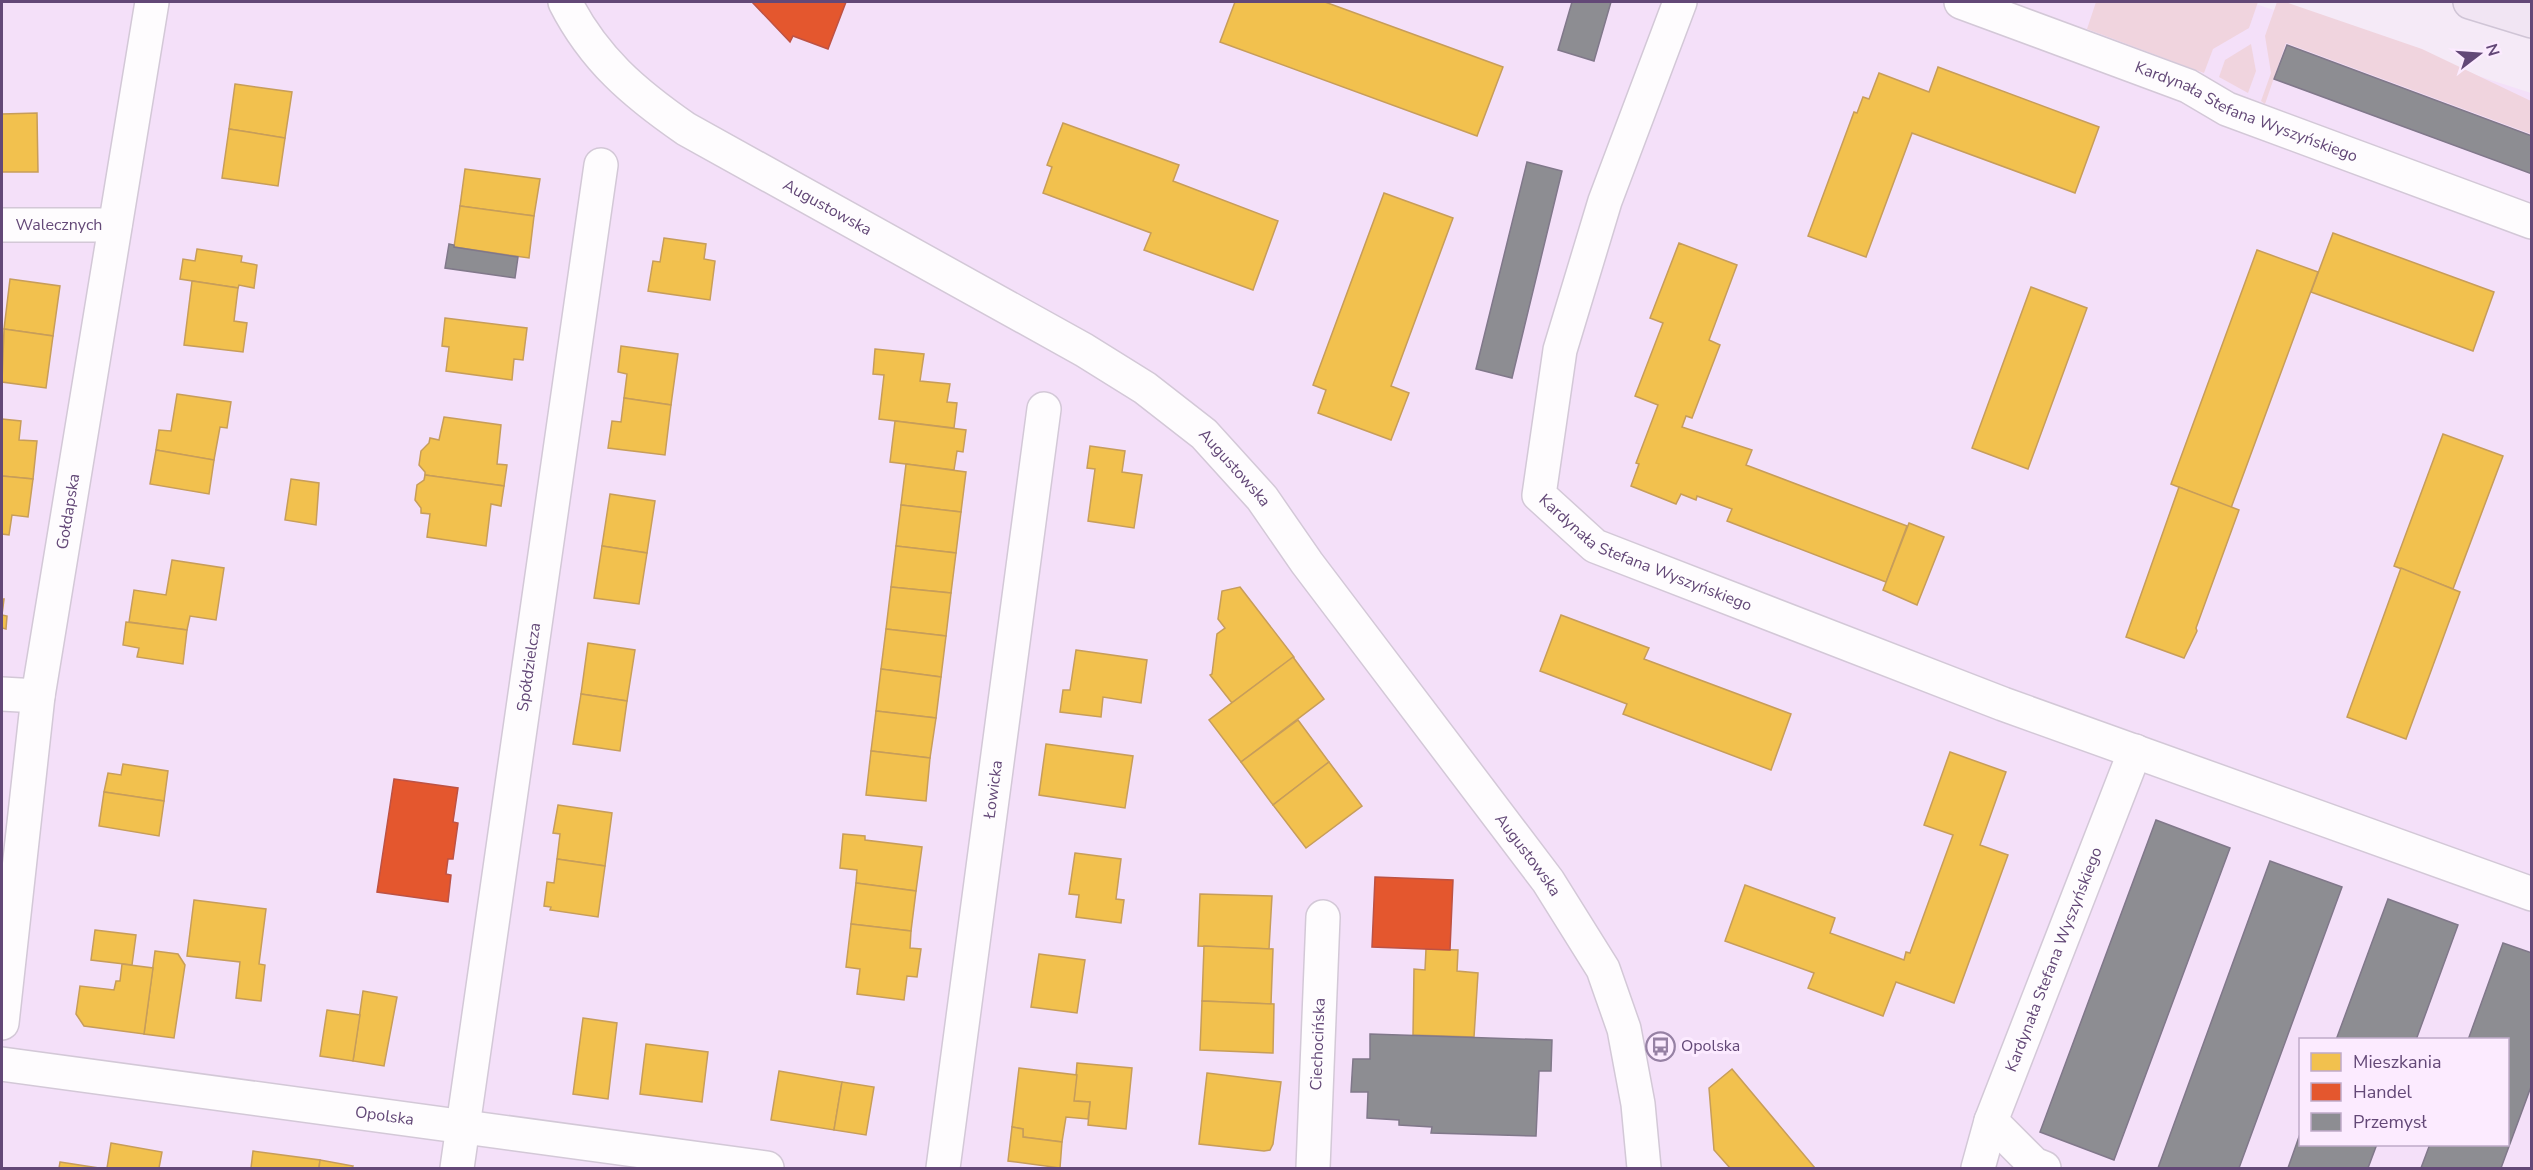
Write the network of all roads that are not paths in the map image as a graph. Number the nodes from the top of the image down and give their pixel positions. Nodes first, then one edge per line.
1 (152, 2) edge
2 (565, 2) edge
3 (1680, 2) edge
4 (1961, 2) edge
5 (2470, 2) edge
6 (2532, 21) edge
7 (601, 165) dead end
8 (2532, 222) edge
9 (2, 225) edge
10 (115, 225) junction
11 (1044, 409) dead end
12 (2, 694) edge
13 (39, 696) junction
14 (2135, 751) junction
15 (2532, 894) edge
16 (1323, 917) dead end
17 (2, 1023) edge
18 (2, 1064) edge
19 (1991, 1121) junction
20 (464, 1126) junction
21 (457, 1168) edge
22 (767, 1168) edge
23 (943, 1168) edge
24 (1313, 1168) edge
25 (1644, 1168) edge
26 (1978, 1168) edge
27 (2044, 1168) edge

1 - 10 street, Gołdapska
2 - 25 street, Augustowska
3 - 14 street, Kardynała Stefana Wyszyńskiego
4 - 8 street, Kardynała Stefana Wyszyńskiego
5 - 6 main road
7 - 20 street, Spółdzielcza
9 - 10 street, Walecznych
10 - 13 street, Gołdapska
11 - 23 street, Łowicka
12 - 13 street
13 - 17 street, Gołdapska
14 - 15 street, Kardynała Stefana Wyszyńskiego
14 - 19 street, Kardynała Stefana Wyszyńskiego
16 - 24 street, Ciechocińska
18 - 20 street, Opolska
19 - 26 street, Kardynała Stefana Wyszyńskiego
19 - 27 street
20 - 21 street, Spółdzielcza
20 - 22 street, Opolska

